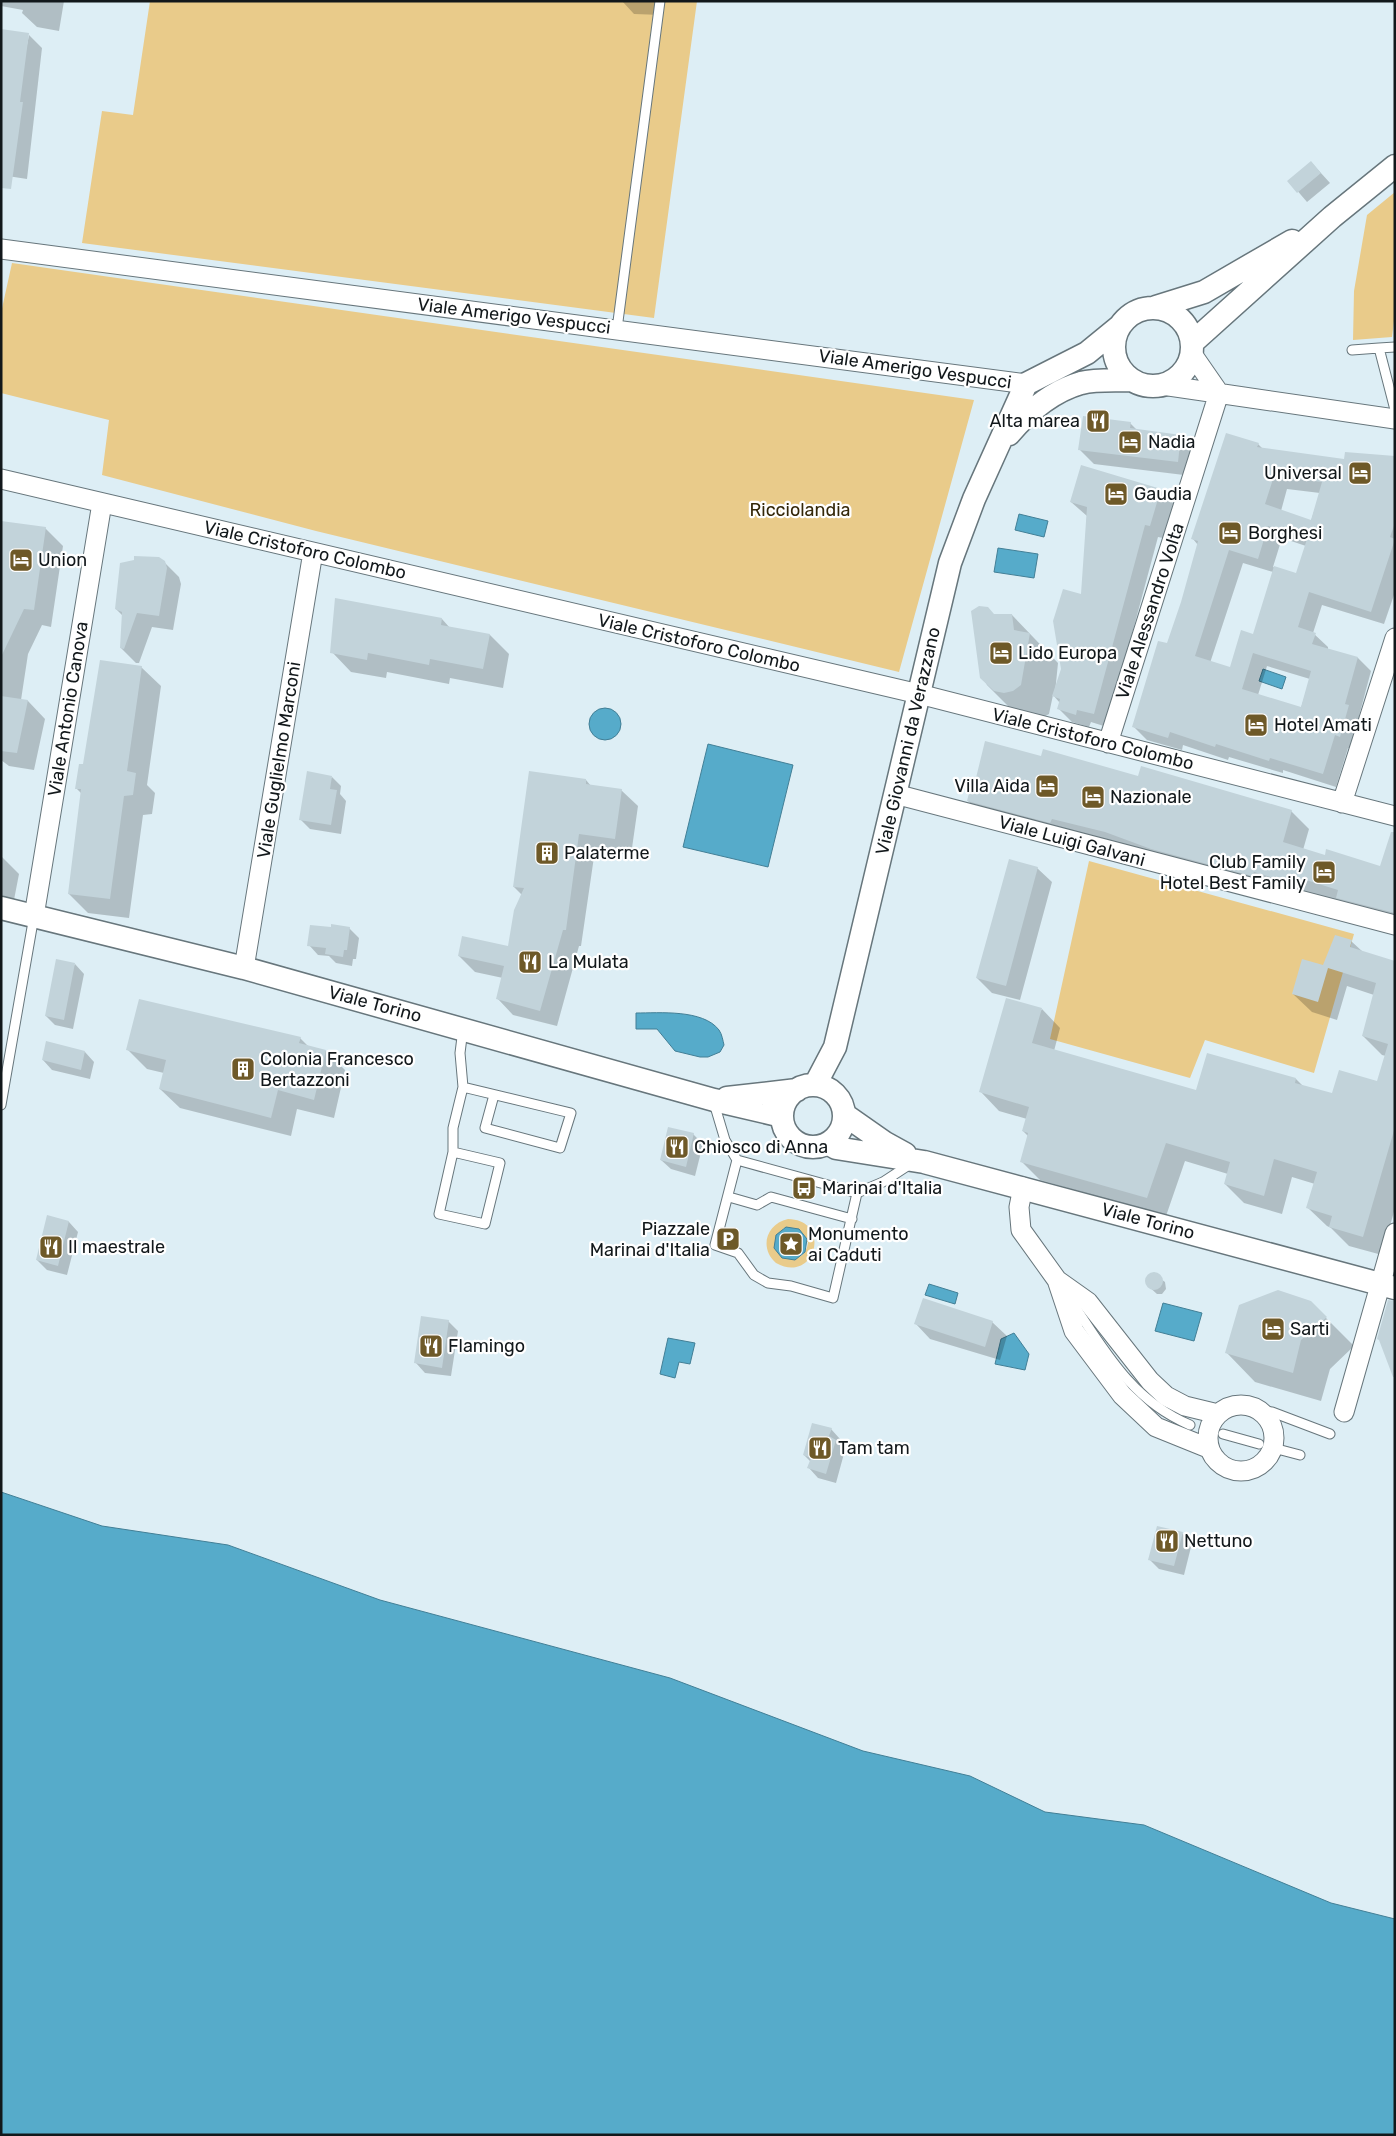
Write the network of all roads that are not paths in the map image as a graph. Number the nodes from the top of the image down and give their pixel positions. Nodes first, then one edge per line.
1 (660, 1) edge
2 (1395, 166) edge
3 (1332, 218) junction
4 (1, 249) edge
5 (1156, 308) junction
6 (1120, 326) junction
7 (617, 330) junction
8 (1395, 347) edge
9 (1192, 348) junction
10 (1379, 348) junction
11 (1352, 350) dead end
12 (1132, 380) junction
13 (1026, 384) junction
14 (1162, 385) junction
15 (1219, 393) junction
16 (1395, 410) edge
17 (1395, 419) edge
18 (1002, 442) junction
19 (1, 479) edge
20 (102, 503) junction
21 (313, 552) junction
22 (1395, 638) edge
23 (919, 694) junction
24 (1108, 743) junction
25 (895, 794) junction
26 (1342, 802) junction
27 (1395, 816) edge
28 (1, 908) edge
29 (34, 916) junction
30 (1395, 925) edge
31 (244, 968) junction
32 (463, 1029) junction
33 (835, 1046) junction
34 (463, 1086) junction
35 (806, 1087) junction
36 (494, 1095) junction
37 (714, 1100) junction
38 (1, 1106) edge
39 (843, 1107) junction
40 (782, 1116) junction
41 (828, 1144) junction
42 (453, 1152) junction
43 (737, 1160) junction
44 (916, 1160) junction
45 (1023, 1187) junction
46 (857, 1193) junction
47 (728, 1197) junction
48 (852, 1219) junction
49 (1395, 1233) edge
50 (1057, 1280) junction
51 (1387, 1286) edge
52 (1259, 1410) junction
53 (1344, 1412) dead end
54 (1218, 1414) junction
55 (1190, 1425) dead end
56 (1223, 1434) dead end
57 (1330, 1434) dead end
58 (1259, 1444) dead end
59 (1208, 1448) junction
60 (1281, 1450) dead end
61 (1300, 1455) dead end

1 - 7 lane
2 - 3 street
3 - 5 street
3 - 9 street
4 - 7 street, Viale Amerigo Vespucci
5 - 6 street
5 - 9 street
6 - 12 street
6 - 13 street
7 - 13 street, Viale Amerigo Vespucci
8 - 10 lane
9 - 14 street
9 - 15 street
10 - 11 lane
10 - 16 lane
12 - 14 street
12 - 18 street, Viale Giovanni da Verazzano
13 - 18 street, Viale Giovanni da Verazzano
14 - 15 street
15 - 17 street
15 - 24 street, Viale Alessandro Volta
18 - 23 street, Viale Giovanni da Verazzano
19 - 20 street, Viale Cristoforo Colombo
20 - 21 street, Viale Cristoforo Colombo
20 - 29 street, Viale Antonio Canova
21 - 23 street, Viale Cristoforo Colombo
21 - 31 street, Viale Guglielmo Marconi
22 - 26 street
23 - 24 street, Viale Cristoforo Colombo
23 - 25 street, Viale Giovanni da Verazzano
24 - 26 street, Viale Cristoforo Colombo
25 - 30 street, Viale Luigi Galvani
25 - 33 street, Viale Giovanni da Verazzano
26 - 27 street, Viale Cristoforo Colombo
28 - 29 street, Viale Torino
29 - 31 street, Viale Torino
29 - 38 lane
31 - 32 street, Viale Torino
32 - 34 lane
32 - 37 street, Viale Torino
33 - 35 street, Viale Giovanni da Verazzano
33 - 39 street, Viale Giovanni da Verazzano
34 - 36 lane
34 - 42 lane
35 - 37 street, Viale Torino
35 - 39 street
35 - 40 street
36 - 36 lane
37 - 40 street, Viale Torino
37 - 43 lane
39 - 41 street
39 - 44 street, Viale Torino
40 - 41 street
41 - 44 street, Viale Torino
42 - 42 lane
43 - 46 lane
43 - 47 lane
44 - 45 street, Viale Torino
44 - 46 lane
45 - 50 street
45 - 51 street, Viale Torino
46 - 48 lane
47 - 48 lane
47 - 48 lane
49 - 51 street
50 - 54 street
50 - 55 lane
50 - 59 street
51 - 53 street
52 - 54 street
52 - 57 lane
52 - 59 street
54 - 59 street
56 - 58 lane
60 - 61 lane

